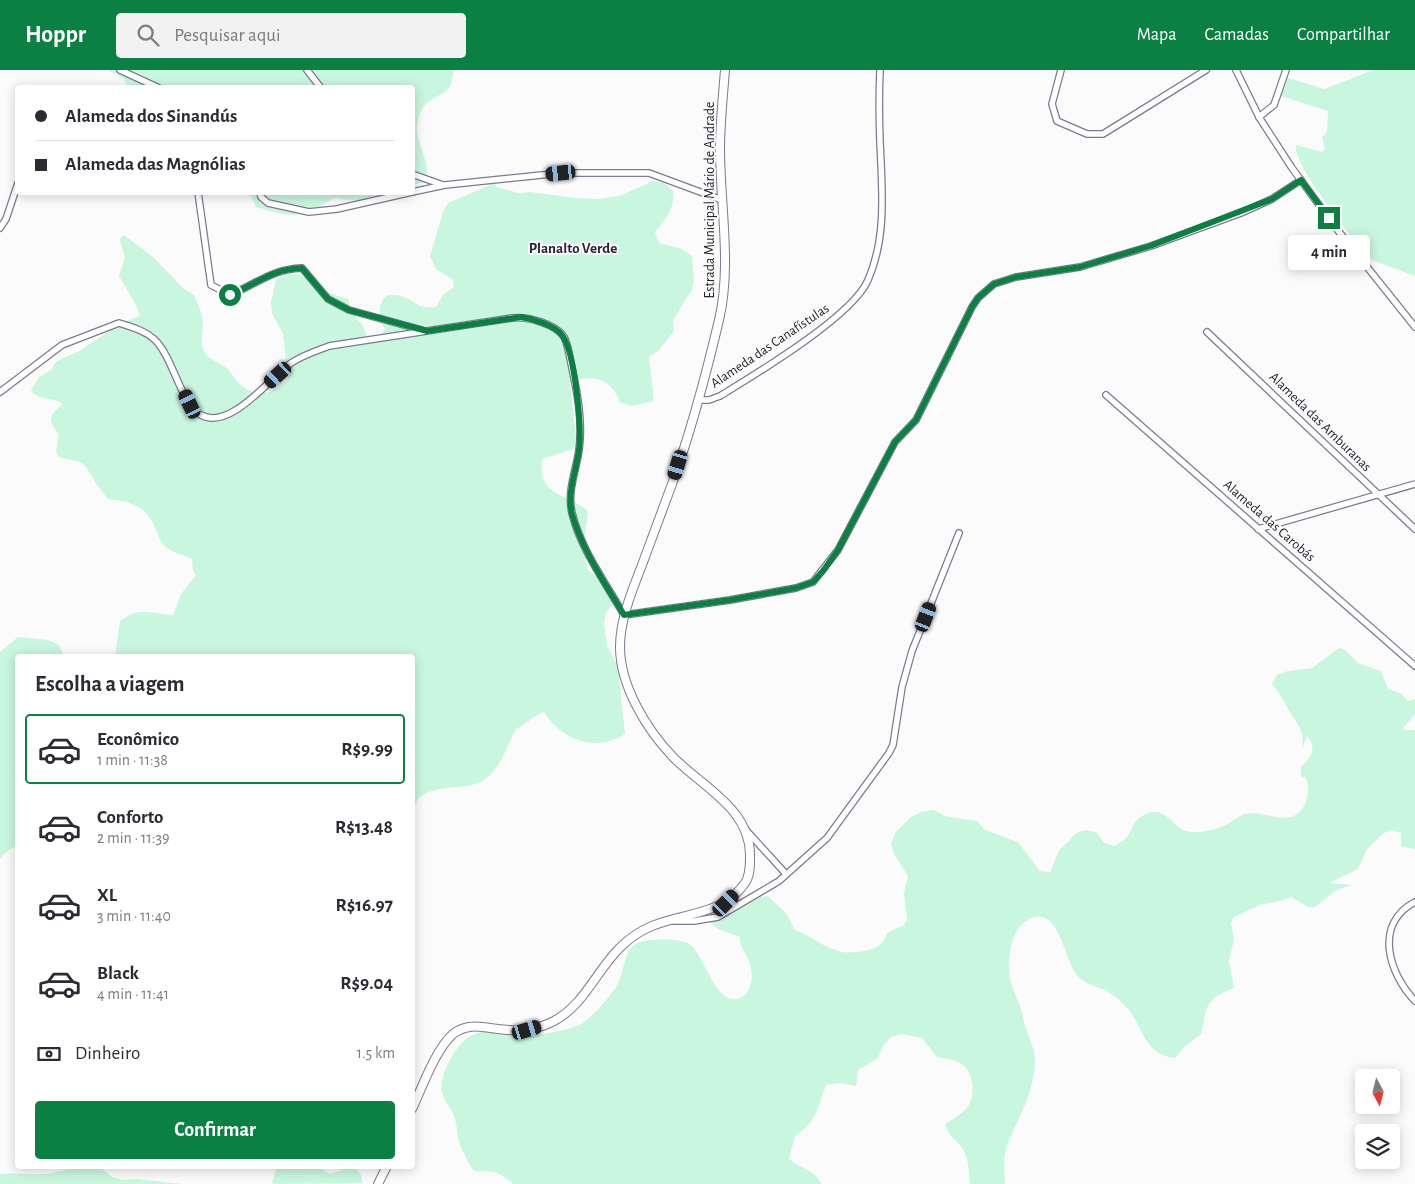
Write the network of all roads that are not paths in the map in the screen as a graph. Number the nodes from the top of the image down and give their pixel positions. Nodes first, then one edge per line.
1 (120, 70) edge
2 (308, 70) edge
3 (725, 70) edge
4 (880, 70) edge
5 (1061, 70) edge
6 (1206, 70) edge
7 (1236, 70) edge
8 (1286, 70) edge
9 (152, 85) edge
10 (319, 85) edge
11 (1259, 117) junction
12 (415, 175) edge
13 (1301, 180) junction
14 (445, 185) junction
15 (415, 191) edge
16 (15, 192) edge
17 (198, 195) edge
18 (261, 195) edge
19 (399, 195) edge
20 (722, 200) junction
21 (0, 228) edge
22 (1415, 327) edge
23 (427, 331) junction
24 (1207, 332) dead end
25 (0, 392) edge
26 (1106, 395) dead end
27 (699, 400) junction
28 (1415, 484) edge
29 (1378, 494) junction
30 (1258, 529) junction
31 (1415, 529) edge
32 (959, 533) dead end
33 (624, 615) junction
34 (1415, 666) edge
35 (746, 829) junction
36 (786, 874) junction
37 (1415, 902) edge
38 (670, 921) junction
39 (1415, 1002) edge
40 (415, 1103) edge
41 (385, 1169) edge
42 (378, 1184) edge

1 - 9 street
2 - 10 street
3 - 20 street, Estrada Municipal Mário de Andrade
4 - 27 street, Alameda das Canafístulas
5 - 6 street
7 - 11 street
8 - 11 street
11 - 13 street
12 - 14 street
13 - 22 street
13 - 33 street
14 - 15 street
14 - 20 street
16 - 21 street
17 - 23 street
18 - 19 street
20 - 27 street, Estrada Municipal Mário de Andrade
23 - 25 street
23 - 33 street
24 - 29 street, Alameda das Amburanas
26 - 30 street, Alameda das Carobás
27 - 33 street, Estrada Municipal Mário de Andrade
28 - 29 street
29 - 30 street
29 - 31 street, Alameda das Amburanas
30 - 34 street, Alameda das Carobás
32 - 36 street
33 - 35 street, Estrada Municipal Mário de Andrade
35 - 36 street
35 - 38 street, Estrada Municipal Mário de Andrade
36 - 38 street
37 - 39 street
38 - 40 street, Estrada Municipal Mário de Andrade
41 - 42 street

